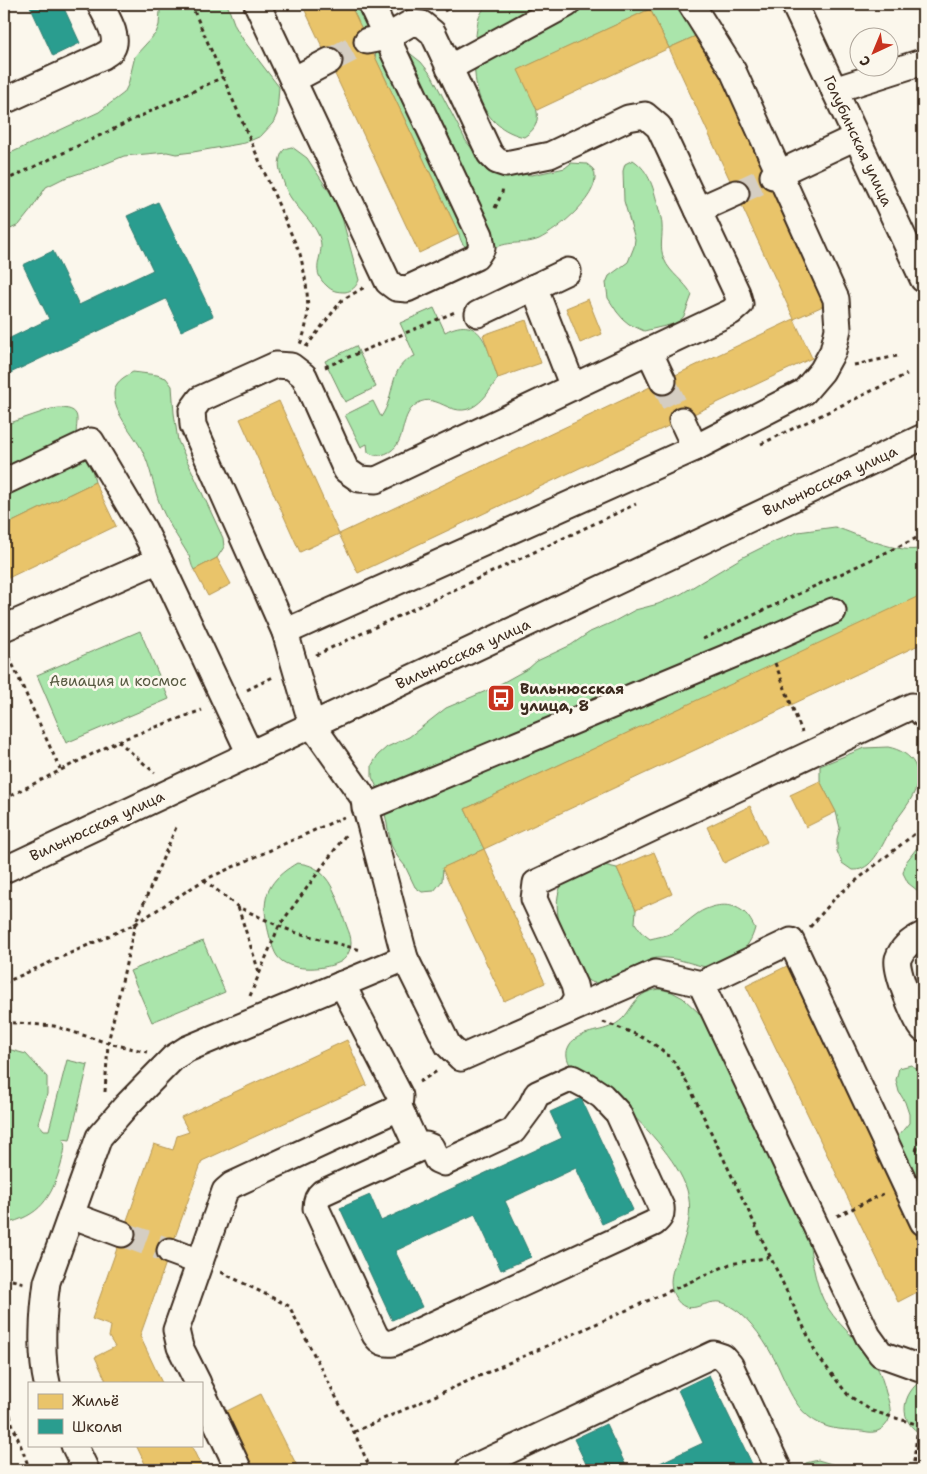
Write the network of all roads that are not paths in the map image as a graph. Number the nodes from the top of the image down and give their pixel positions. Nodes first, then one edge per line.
1 (100, 4) edge
2 (257, 4) edge
3 (371, 4) edge
4 (567, 4) edge
5 (691, 4) edge
6 (794, 4) edge
7 (377, 39) junction
8 (329, 61) tunnel mouth
9 (919, 63) dead end
10 (449, 68) junction
11 (293, 80) junction
12 (834, 90) junction
13 (4, 101) edge
14 (856, 137) junction
15 (777, 174) junction
16 (736, 193) tunnel mouth
17 (698, 210) junction
18 (568, 271) dead end
19 (923, 279) edge
20 (534, 287) junction
21 (478, 314) road end
22 (649, 351) junction
23 (663, 381) tunnel mouth
24 (573, 387) junction
25 (682, 420) tunnel mouth
26 (923, 438) edge
27 (695, 448) junction
28 (4, 482) edge
29 (160, 560) junction
30 (833, 611) dead end
31 (4, 628) edge
32 (285, 632) junction
33 (923, 714) edge
34 (312, 725) junction
35 (250, 754) junction
36 (365, 808) junction
37 (4, 870) edge
38 (923, 935) edge
39 (405, 958) junction
40 (342, 984) junction
41 (701, 984) junction
42 (570, 1010) junction
43 (923, 1029) edge
44 (399, 1101) junction
45 (418, 1149) junction
46 (71, 1215) junction
47 (923, 1222) edge
48 (122, 1234) tunnel mouth
49 (170, 1251) tunnel mouth
50 (200, 1262) junction
51 (923, 1369) edge
52 (47, 1382) edge
53 (198, 1382) edge
54 (202, 1392) edge
55 (74, 1446) edge
56 (86, 1470) edge
57 (239, 1470) edge
58 (468, 1470) edge
59 (780, 1470) edge

1 - 13 street
2 - 11 street
3 - 7 street
4 - 10 street
5 - 15 street
6 - 12 street, Голубинская улица
7 - 10 street
7 - 11 street
8 - 11 street
9 - 12 street
10 - 17 street
12 - 14 street, Голубинская улица
14 - 15 street
14 - 19 street, Голубинская улица
15 - 27 street
16 - 17 street
17 - 22 street
18 - 20 street
20 - 21 street
20 - 24 street
22 - 23 street
22 - 24 street
24 - 32 street
25 - 27 street
26 - 34 street, Вильнюсская улица
27 - 32 street
28 - 29 street
29 - 31 street
29 - 35 street
30 - 36 street
32 - 34 street
33 - 42 street
34 - 35 street, Вильнюсская улица
34 - 36 street
35 - 37 street, Вильнюсская улица
36 - 39 street
38 - 43 street
39 - 40 street
39 - 42 street
40 - 44 street
40 - 46 street
41 - 42 street
41 - 47 street
41 - 51 street
44 - 45 street
44 - 50 street
45 - 45 street
46 - 48 street
46 - 52 street
49 - 50 street
50 - 53 street
54 - 57 street
55 - 56 street
58 - 59 street

